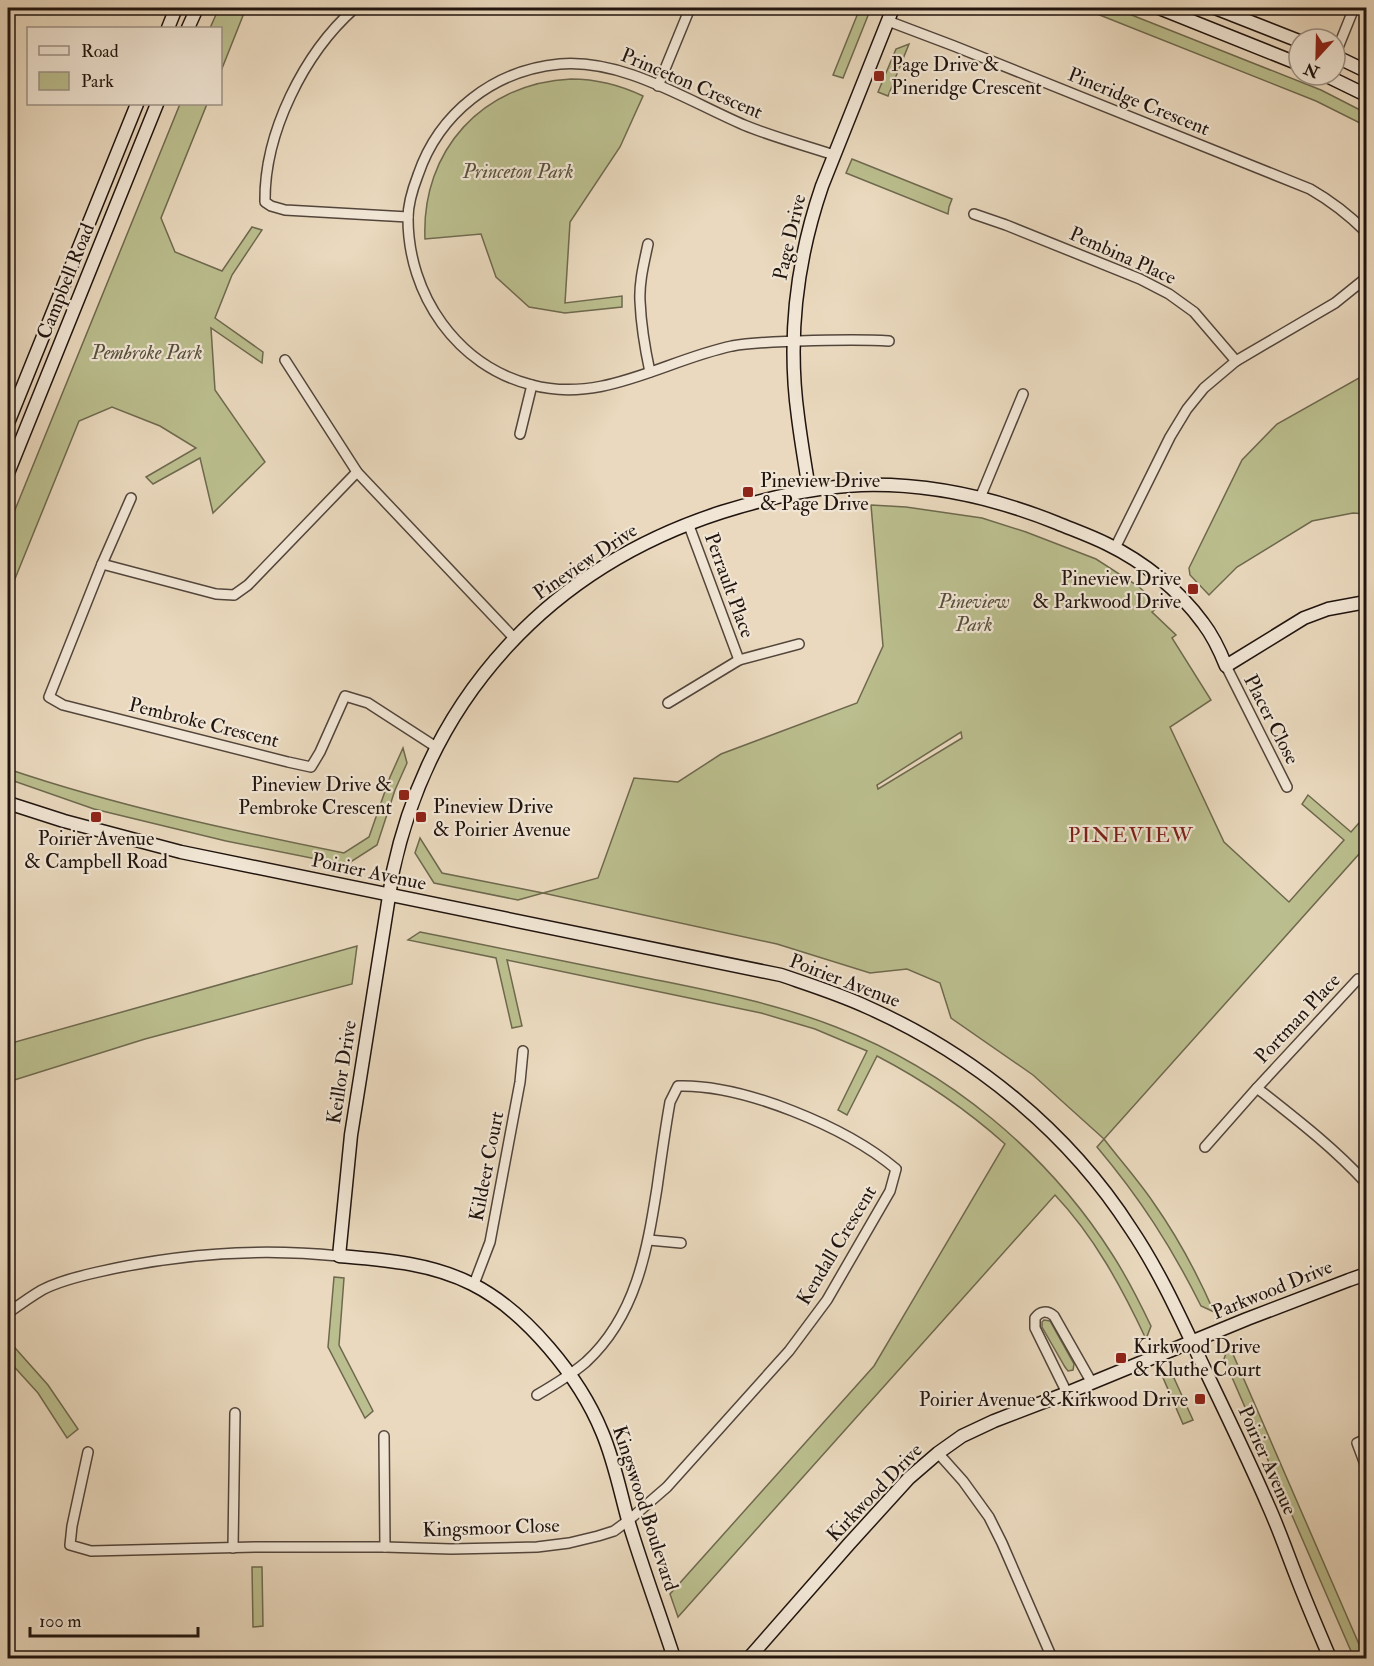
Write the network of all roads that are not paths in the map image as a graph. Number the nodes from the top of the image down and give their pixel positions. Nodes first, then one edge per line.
1 (176, 8) edge
2 (197, 8) edge
3 (355, 8) edge
4 (690, 8) edge
5 (894, 8) edge
6 (1159, 8) edge
7 (1215, 8) edge
8 (1354, 8) edge
9 (888, 21) junction
10 (168, 27) edge
11 (188, 27) edge
12 (1346, 27) edge
13 (1287, 36) edge
14 (1287, 59) edge
15 (1347, 61) edge
16 (1366, 71) edge
17 (658, 86) junction
18 (1347, 86) edge
19 (1366, 95) edge
20 (137, 105) edge
21 (157, 105) edge
22 (834, 154) junction
23 (974, 214) dead end
24 (408, 217) junction
25 (1366, 232) edge
26 (648, 244) dead end
27 (1366, 278) edge
28 (793, 341) junction
29 (889, 341) dead end
30 (285, 360) dead end
31 (1236, 361) junction
32 (650, 372) junction
33 (532, 385) junction
34 (1023, 394) dead end
35 (8, 423) edge
36 (520, 434) dead end
37 (357, 472) junction
38 (8, 473) edge
39 (808, 489) junction
40 (131, 498) dead end
41 (980, 498) junction
42 (688, 523) junction
43 (1115, 548) junction
44 (102, 564) junction
45 (1366, 602) edge
46 (514, 638) junction
47 (799, 644) dead end
48 (739, 660) junction
49 (1226, 666) junction
50 (668, 703) dead end
51 (436, 747) junction
52 (1287, 787) dead end
53 (8, 803) edge
54 (388, 894) junction
55 (1366, 981) edge
56 (523, 1051) dead end
57 (1257, 1088) junction
58 (1205, 1147) dead end
59 (1366, 1184) edge
60 (649, 1240) junction
61 (681, 1243) dead end
62 (339, 1256) junction
63 (1366, 1274) edge
64 (474, 1284) junction
65 (8, 1313) edge
66 (1192, 1342) junction
67 (570, 1375) junction
68 (1092, 1383) junction
69 (1067, 1393) junction
70 (537, 1395) dead end
71 (234, 1413) dead end
72 (384, 1436) dead end
73 (1366, 1439) edge
74 (88, 1452) dead end
75 (938, 1453) junction
76 (1366, 1467) edge
77 (628, 1521) junction
78 (385, 1547) junction
79 (233, 1548) junction
80 (674, 1659) edge
81 (749, 1659) edge
82 (1052, 1659) edge
83 (1330, 1659) edge

1 - 10 street
2 - 11 street
3 - 24 street
4 - 17 street
5 - 9 street, Page Drive
6 - 14 street
7 - 13 street
8 - 12 street
9 - 22 street, Page Drive
9 - 25 street, Pineridge Crescent
15 - 16 street
17 - 22 street, Princeton Crescent
17 - 24 street, Princeton Crescent
18 - 19 street
20 - 35 street, Campbell Road
21 - 38 street, Campbell Road
22 - 28 street, Page Drive
23 - 31 street, Pembina Place
24 - 33 street, Princeton Crescent
26 - 32 street
27 - 31 street
28 - 29 street, Princeton Crescent
28 - 32 street, Princeton Crescent
28 - 39 street, Page Drive
30 - 37 street
31 - 43 street
32 - 33 street, Princeton Crescent
33 - 36 street
34 - 41 street
37 - 44 street
37 - 46 street
39 - 41 street, Pineview Drive
39 - 42 street, Pineview Drive
40 - 44 street, Pembroke Crescent
41 - 43 street, Pineview Drive
42 - 46 street, Pineview Drive
42 - 48 street, Perrault Place
43 - 49 street, Pineview Drive
44 - 51 street, Pembroke Crescent
45 - 49 street
46 - 51 street, Pineview Drive
47 - 48 street, Perrault Place
48 - 50 street, Perrault Place
49 - 52 street, Placer Close
51 - 54 street, Pineview Drive
53 - 54 street, Poirier Avenue
54 - 62 street, Keillor Drive
54 - 66 street, Poirier Avenue
55 - 57 street, Portman Place
56 - 64 street, Kildeer Court
57 - 58 street, Portman Place
57 - 59 street, Portman Place
60 - 61 street
60 - 67 street, Kendall Crescent
60 - 77 street, Kendall Crescent
62 - 64 street, Kingswood Boulevard
62 - 65 street, Kingswood Boulevard
63 - 66 street, Parkwood Drive
64 - 67 street, Kingswood Boulevard
66 - 68 street, Kirkwood Drive
66 - 83 street, Poirier Avenue
67 - 70 street
67 - 77 street, Kingswood Boulevard
68 - 69 street, Kirkwood Drive
68 - 69 street
69 - 75 street, Kirkwood Drive
71 - 79 street
72 - 78 street
73 - 76 street
74 - 79 street, Kingsmoor Close
75 - 81 street, Kirkwood Drive
75 - 82 street
77 - 78 street, Kingsmoor Close
77 - 80 street, Kingswood Boulevard
78 - 79 street, Kingsmoor Close

